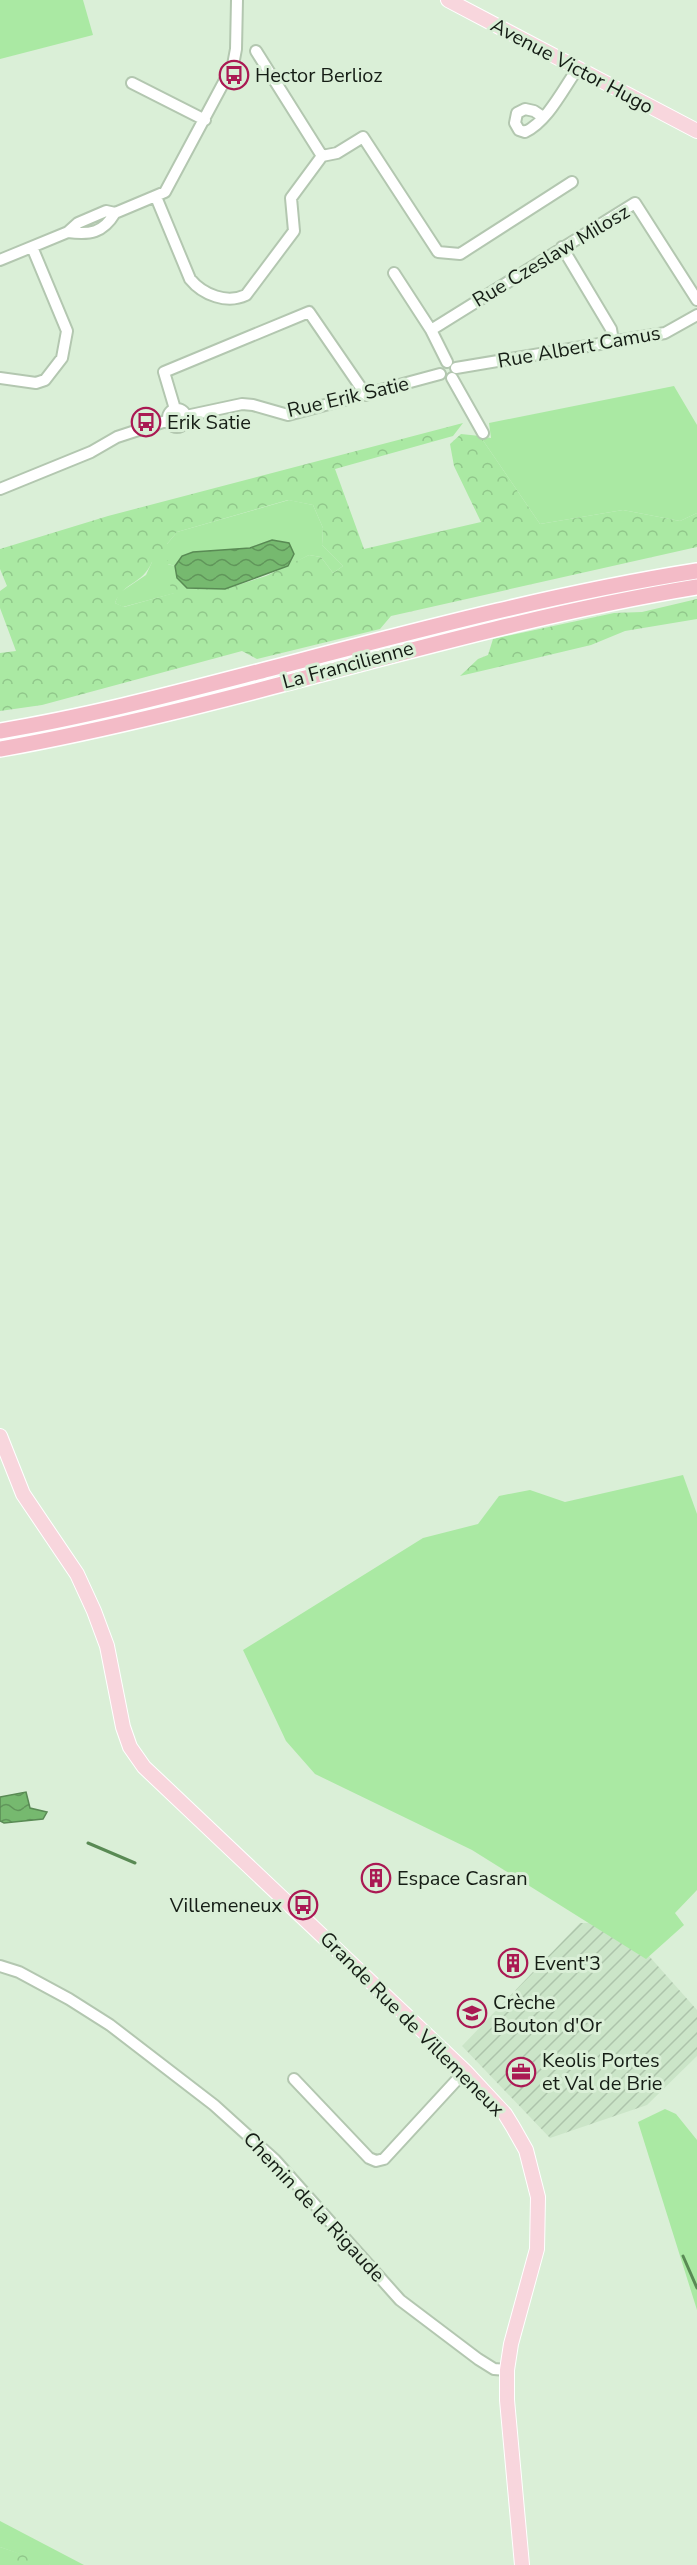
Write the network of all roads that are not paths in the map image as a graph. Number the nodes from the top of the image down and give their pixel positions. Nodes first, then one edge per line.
1 (237, 0) edge
2 (448, 0) edge
3 (256, 51) dead end
4 (578, 68) junction
5 (132, 83) dead end
6 (543, 117) dead end
7 (205, 120) junction
8 (697, 131) edge
9 (322, 156) junction
10 (572, 182) dead end
11 (156, 197) junction
12 (562, 247) junction
13 (32, 248) junction
14 (0, 260) edge
15 (394, 273) dead end
16 (697, 300) edge
17 (697, 315) edge
18 (431, 330) junction
19 (613, 341) junction
20 (452, 369) junction
21 (0, 378) edge
22 (366, 395) junction
23 (175, 409) junction
24 (186, 416) junction
25 (169, 420) junction
26 (483, 433) dead end
27 (0, 489) edge
28 (697, 571) edge
29 (697, 587) edge
30 (0, 731) edge
31 (0, 748) edge
32 (0, 1436) edge
33 (0, 1966) edge
34 (465, 2071) junction
35 (294, 2079) dead end
36 (507, 2370) junction
37 (522, 2565) edge

1 - 7 street
2 - 4 main road, Avenue Victor Hugo
3 - 9 street
4 - 6 street
4 - 8 main road, Avenue Victor Hugo
5 - 7 street
7 - 11 street
9 - 10 street
9 - 11 street
11 - 13 street
12 - 16 street, Rue Czeslaw Milosz
12 - 18 street, Rue Czeslaw Milosz
12 - 19 street
13 - 14 street
13 - 21 street
15 - 18 street
17 - 19 street, Rue Albert Camus
18 - 20 street
19 - 20 street, Rue Albert Camus
20 - 22 street, Rue Erik Satie
20 - 26 street
22 - 23 street
22 - 24 street, Rue Erik Satie
23 - 24 street
23 - 25 street
24 - 25 street, Rue Erik Satie
25 - 27 street, Rue Erik Satie
28 - 30 highway, La Francilienne
29 - 31 highway, La Francilienne
32 - 34 main road, Grande Rue de Villemeneux
33 - 36 street, Chemin de la Rigaude
34 - 35 street
34 - 36 main road, Grande Rue de Villemeneux
36 - 37 main road, Grande Rue de Villemeneux

